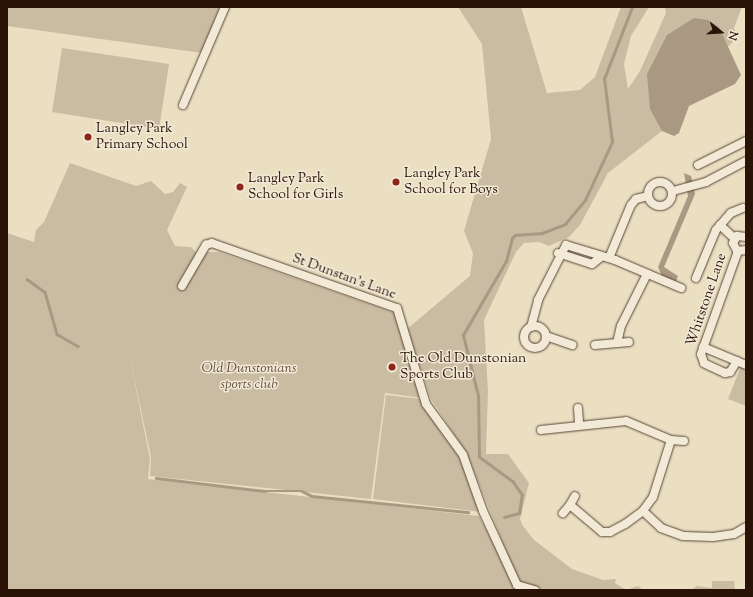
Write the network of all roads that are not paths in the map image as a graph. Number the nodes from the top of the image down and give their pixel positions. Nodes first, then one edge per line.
1 (225, 7) edge
2 (183, 105) dead end
3 (746, 141) edge
4 (746, 161) edge
5 (698, 165) dead end
6 (673, 191) junction
7 (648, 196) junction
8 (743, 208) dead end
9 (720, 225) junction
10 (746, 237) edge
11 (734, 238) junction
12 (742, 251) edge
13 (605, 258) junction
14 (647, 274) junction
15 (696, 278) dead end
16 (182, 286) dead end
17 (681, 288) dead end
18 (531, 326) junction
19 (546, 336) junction
20 (629, 342) dead end
21 (617, 343) junction
22 (572, 345) dead end
23 (595, 345) dead end
24 (703, 347) junction
25 (742, 363) edge
26 (578, 408) dead end
27 (579, 424) junction
28 (541, 430) dead end
29 (671, 440) junction
30 (684, 441) dead end
31 (575, 496) dead end
32 (570, 505) junction
33 (643, 511) junction
34 (563, 513) dead end
35 (746, 527) edge
36 (535, 590) edge

1 - 2 street
3 - 5 street
4 - 6 street
6 - 7 street
6 - 7 street
7 - 13 street
8 - 9 street
9 - 11 street
9 - 15 street
10 - 11 street
11 - 12 street
12 - 24 street, Whitstone Lane
13 - 14 street
13 - 18 street
14 - 17 street
14 - 21 street
16 - 36 street, St Dunstan's Lane
18 - 19 street
18 - 19 street
19 - 22 street
20 - 21 street
21 - 23 street
24 - 25 street
24 - 25 street, Whitstone Lane
26 - 27 street
27 - 28 street
27 - 29 street
29 - 30 street
29 - 33 street
31 - 32 street
32 - 33 street
32 - 34 street
33 - 35 street

